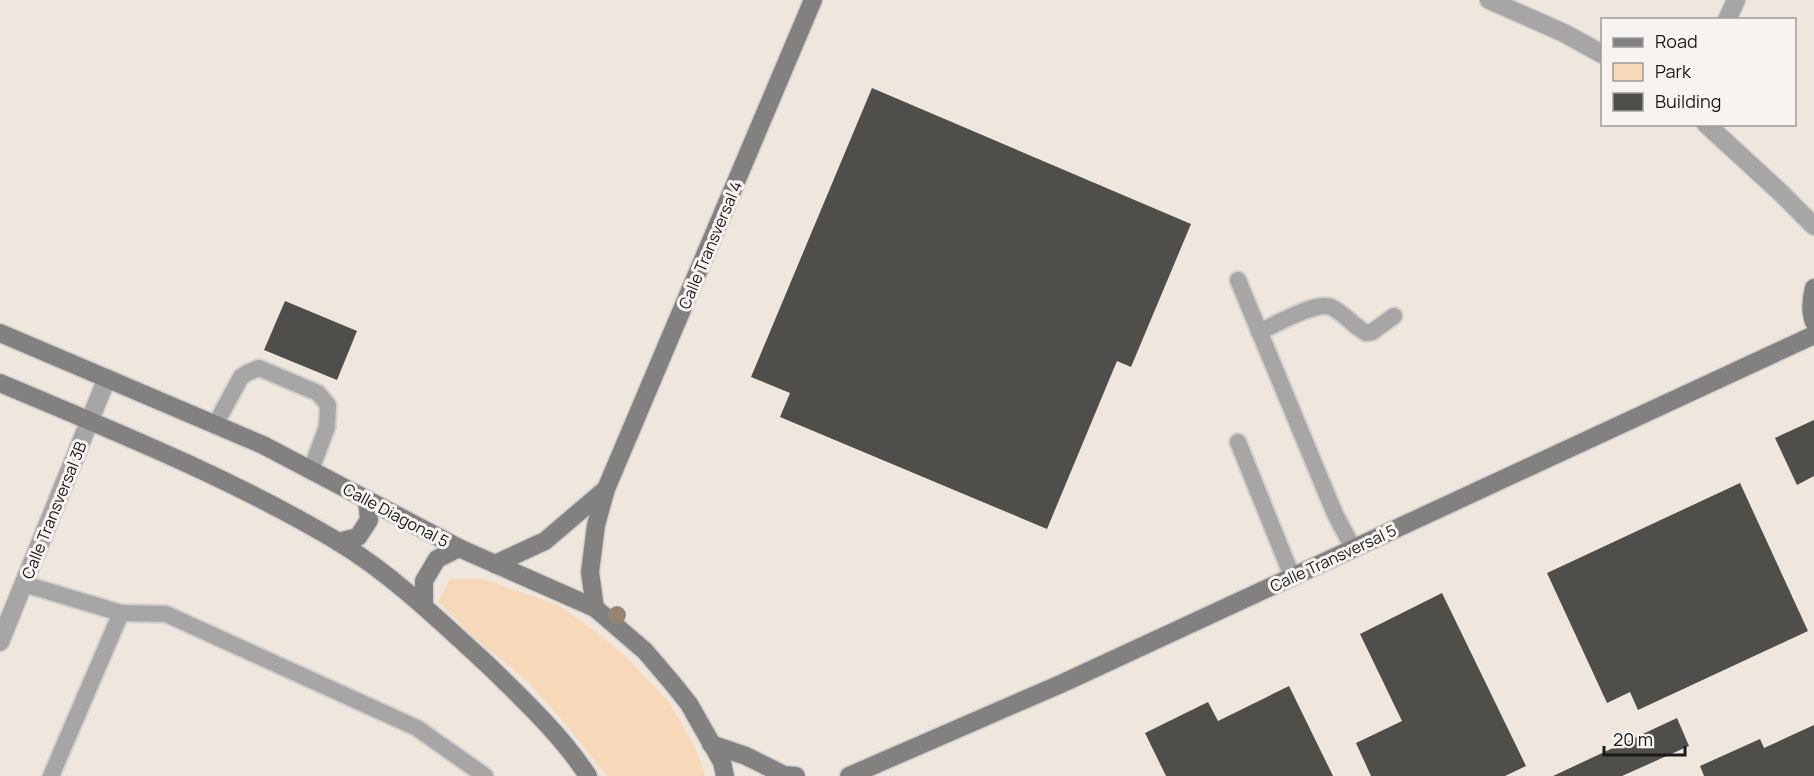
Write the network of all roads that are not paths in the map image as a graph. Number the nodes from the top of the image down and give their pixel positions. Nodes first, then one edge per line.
1 (813, 0) edge
2 (1489, 0) edge
3 (1736, 0) edge
4 (1728, 18) edge
5 (1601, 53) edge
6 (1708, 126) edge
7 (1814, 226) edge
8 (1238, 280) dead end
9 (1814, 288) edge
10 (1394, 316) dead end
11 (1814, 322) edge
12 (1259, 332) junction
13 (0, 333) edge
14 (1814, 335) edge
15 (107, 378) junction
16 (0, 383) edge
17 (91, 421) junction
18 (215, 425) junction
19 (1238, 442) dead end
20 (311, 470) junction
21 (606, 489) junction
22 (367, 500) junction
23 (338, 542) junction
24 (459, 548) junction
25 (1353, 548) junction
26 (495, 564) junction
27 (1292, 576) junction
28 (24, 584) junction
29 (424, 606) junction
30 (595, 608) junction
31 (121, 613) junction
32 (0, 642) edge
33 (711, 744) junction
34 (51, 776) edge
35 (485, 776) edge
36 (588, 776) edge
37 (725, 776) edge
38 (796, 776) edge
39 (849, 776) edge

1 - 21 main road, Calle Transversal 4
2 - 5 street
3 - 4 street
6 - 7 street
8 - 12 lane
9 - 11 main road
10 - 12 lane
12 - 25 lane
13 - 15 main road, Calle Diagonal 5
14 - 25 main road, Calle Transversal 5
15 - 17 street, Calle Transversal 3B
15 - 18 main road, Calle Diagonal 5
16 - 17 main road
17 - 23 main road
17 - 28 street, Calle Transversal 3B
18 - 20 main road, Calle Diagonal 5
18 - 20 lane
19 - 27 lane
20 - 22 main road, Calle Diagonal 5
21 - 26 main road, Calle Transversal 4
21 - 30 main road, Calle Transversal 4
22 - 23 main road
22 - 24 main road, Calle Diagonal 5
23 - 29 main road
24 - 26 main road, Calle Diagonal 5
24 - 29 main road
25 - 27 main road, Calle Transversal 5
26 - 30 main road, Calle Diagonal 5
27 - 39 main road, Calle Transversal 5
28 - 31 lane
28 - 32 street, Calle Transversal 3B
29 - 36 main road
30 - 33 main road, Calle Diagonal 5
31 - 34 lane
31 - 35 lane
33 - 37 main road, Calle Diagonal 5
33 - 38 main road

